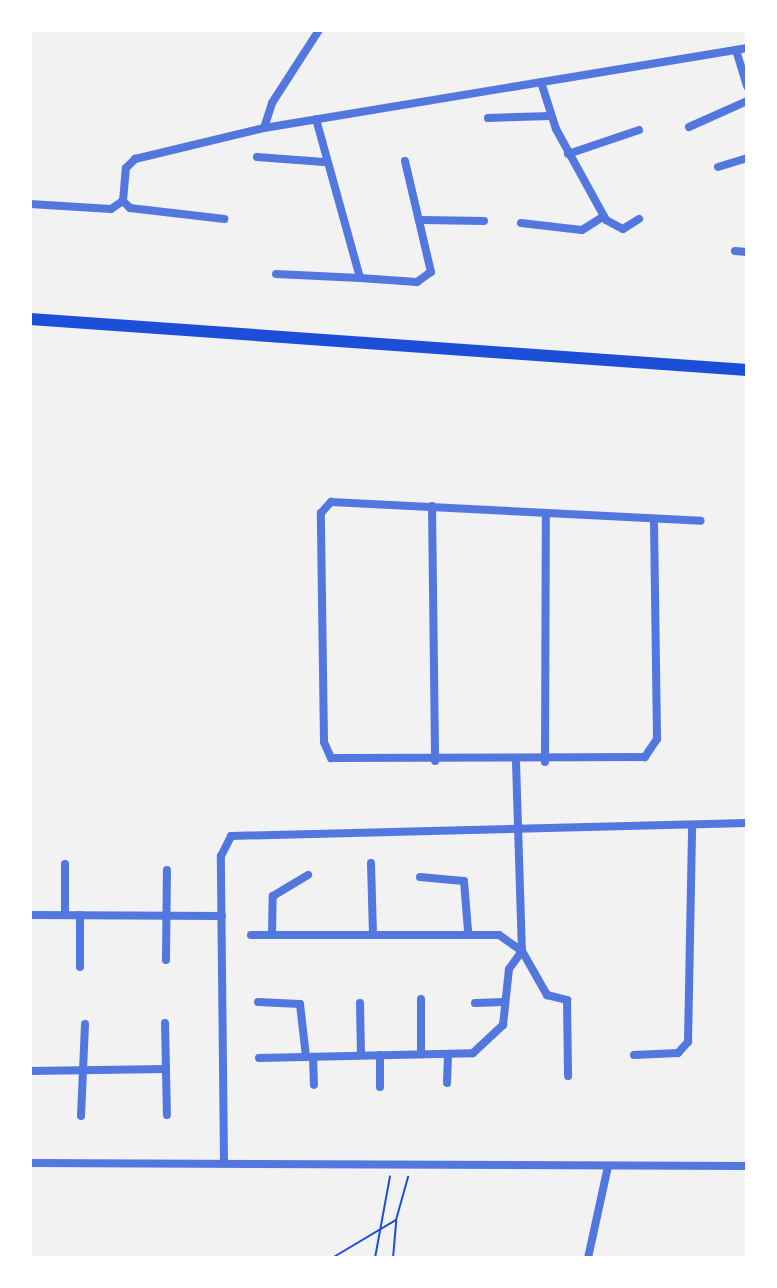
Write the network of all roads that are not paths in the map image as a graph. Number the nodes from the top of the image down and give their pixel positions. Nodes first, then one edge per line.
1 (319, 30) edge
2 (747, 48) edge
3 (736, 50) junction
4 (541, 82) junction
5 (747, 86) edge
6 (747, 101) edge
7 (551, 116) junction
8 (488, 118) dead end
9 (316, 119) junction
10 (689, 127) dead end
11 (264, 128) junction
12 (639, 130) dead end
13 (568, 154) junction
14 (257, 157) dead end
15 (747, 158) edge
16 (405, 161) dead end
17 (324, 162) junction
18 (718, 167) dead end
19 (124, 197) junction
20 (30, 204) edge
21 (604, 216) junction
22 (224, 219) dead end
23 (639, 219) dead end
24 (423, 220) junction
25 (484, 221) dead end
26 (521, 223) dead end
27 (735, 251) dead end
28 (747, 252) edge
29 (276, 274) dead end
30 (360, 278) junction
31 (30, 319) edge
32 (747, 370) edge
33 (432, 506) junction
34 (546, 514) junction
35 (701, 521) dead end
36 (654, 522) junction
37 (435, 761) junction
38 (516, 762) junction
39 (545, 762) junction
40 (747, 823) edge
41 (692, 829) junction
42 (514, 830) junction
43 (371, 863) dead end
44 (65, 864) dead end
45 (167, 870) dead end
46 (308, 875) dead end
47 (420, 877) dead end
48 (30, 915) edge
49 (65, 915) junction
50 (80, 915) junction
51 (167, 915) junction
52 (222, 916) junction
53 (468, 931) junction
54 (373, 933) junction
55 (251, 935) dead end
56 (272, 935) junction
57 (522, 951) junction
58 (166, 960) dead end
59 (80, 967) dead end
60 (421, 999) dead end
61 (258, 1002) dead end
62 (505, 1002) junction
63 (360, 1003) dead end
64 (475, 1003) dead end
65 (165, 1023) dead end
66 (85, 1024) dead end
67 (421, 1054) junction
68 (448, 1054) junction
69 (361, 1055) junction
70 (380, 1055) junction
71 (634, 1055) dead end
72 (309, 1057) junction
73 (259, 1058) dead end
74 (166, 1069) junction
75 (83, 1070) junction
76 (30, 1071) edge
77 (568, 1076) dead end
78 (447, 1083) dead end
79 (314, 1085) dead end
80 (380, 1087) dead end
81 (167, 1115) dead end
82 (81, 1116) dead end
83 (224, 1162) junction
84 (30, 1163) edge
85 (608, 1166) junction
86 (747, 1166) edge
87 (588, 1258) edge

1 - 11 street
2 - 3 street
3 - 4 street
3 - 5 street
4 - 7 street
4 - 9 street
6 - 10 street
7 - 8 street
7 - 13 street
9 - 11 street
9 - 17 street
11 - 19 street
12 - 13 street
13 - 21 street
14 - 17 street
15 - 18 street
16 - 24 street
17 - 30 street
19 - 20 street
19 - 22 street
21 - 23 street
21 - 26 street
24 - 25 street
24 - 30 street
27 - 28 street
29 - 30 street
31 - 32 main road
33 - 34 street
33 - 37 street
33 - 37 street
34 - 36 street
34 - 39 street
35 - 36 street
36 - 39 street
37 - 38 street
38 - 39 street
38 - 42 street
40 - 41 street
41 - 42 street
41 - 71 street
42 - 52 street
42 - 57 street
43 - 54 street
44 - 49 street
45 - 51 street
46 - 56 street
47 - 53 street
48 - 49 street
49 - 50 street
50 - 51 street
50 - 59 street
51 - 52 street
51 - 58 street
52 - 83 street
53 - 54 street
53 - 57 street
54 - 56 street
55 - 56 street
57 - 62 street
57 - 77 street
60 - 67 street
61 - 72 street
62 - 64 street
62 - 68 street
63 - 69 street
65 - 74 street
66 - 75 street
67 - 68 street
67 - 70 street
68 - 78 street
69 - 70 street
69 - 72 street
70 - 80 street
72 - 73 street
72 - 79 street
74 - 75 street
74 - 81 street
75 - 76 street
75 - 82 street
83 - 84 street
83 - 85 street
85 - 86 street
85 - 87 street

